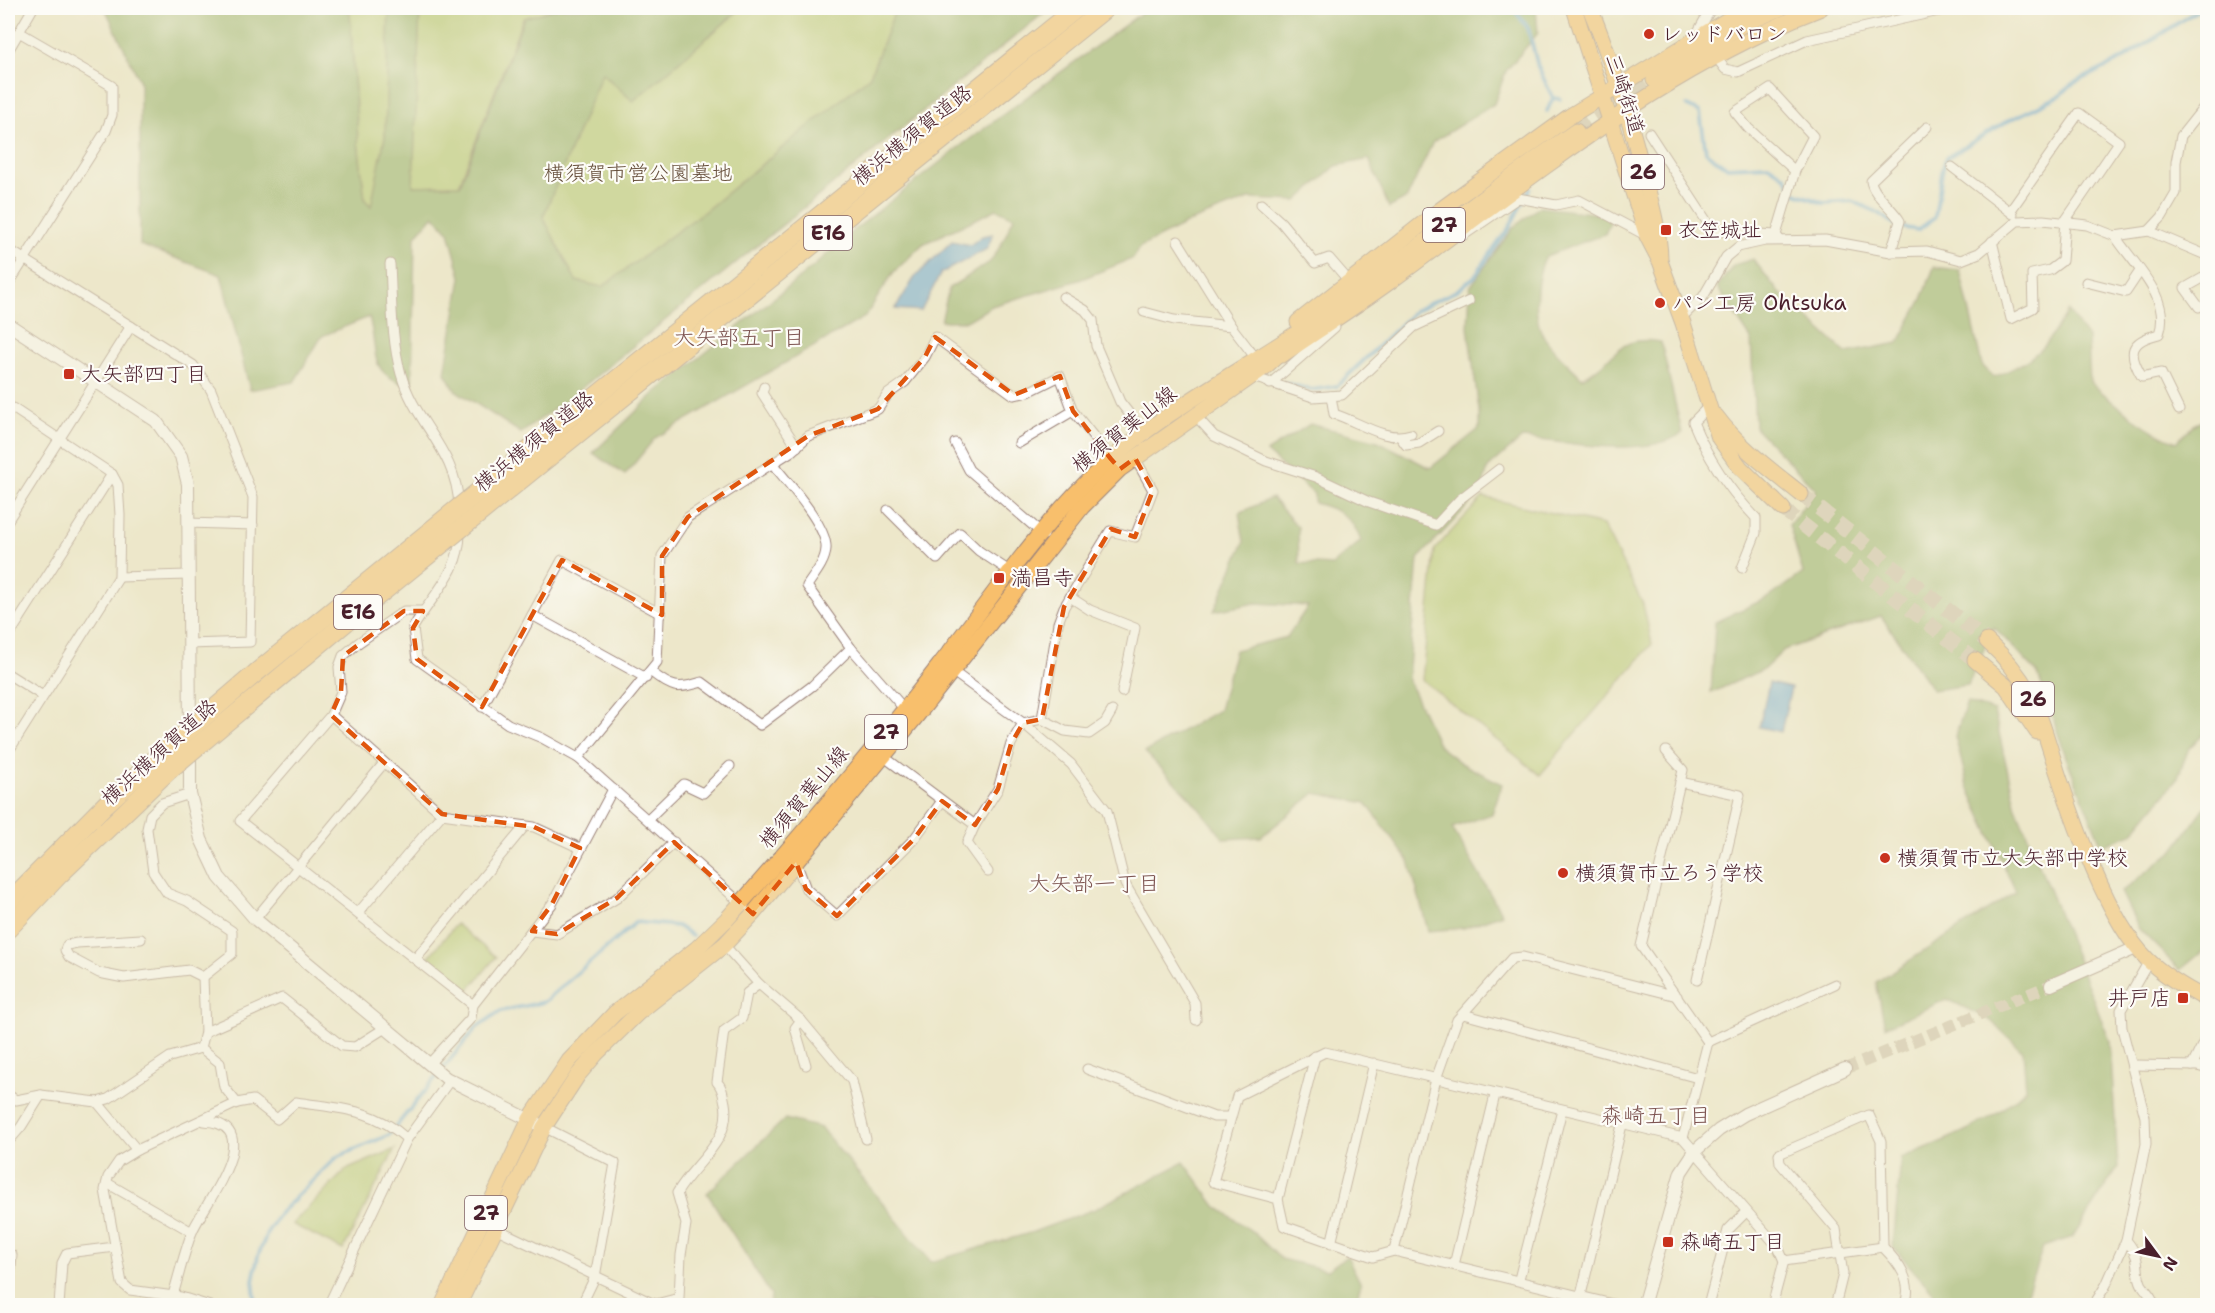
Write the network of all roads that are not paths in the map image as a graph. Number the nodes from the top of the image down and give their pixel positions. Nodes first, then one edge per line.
1 (33, 8) edge
2 (1077, 8) edge
3 (1106, 8) edge
4 (1119, 8) edge
5 (1581, 8) edge
6 (1715, 8) edge
7 (1746, 8) edge
8 (1781, 8) edge
9 (1821, 8) edge
10 (1953, 8) edge
11 (1925, 11) edge
12 (19, 32) junction
13 (1695, 37) junction
14 (8, 51) edge
15 (1716, 57) junction
16 (1654, 80) tunnel mouth
17 (1619, 84) junction
18 (1009, 85) junction
19 (1603, 94) junction
20 (2208, 102) edge
21 (1627, 112) junction
22 (1612, 121) junction
23 (1927, 127) dead end
24 (1576, 131) tunnel mouth
25 (1649, 133) dead end
26 (1952, 167) dead end
27 (1795, 171) junction
28 (1261, 204) dead end
29 (2011, 210) junction
30 (2018, 221) junction
31 (2065, 221) junction
32 (2149, 231) junction
33 (1647, 236) junction
34 (2115, 236) junction
35 (1778, 237) junction
36 (1178, 242) dead end
37 (1992, 242) junction
38 (8, 249) edge
39 (1891, 252) junction
40 (2208, 256) edge
41 (24, 260) junction
42 (1660, 261) junction
43 (390, 264) dead end
44 (2140, 271) junction
45 (2208, 275) edge
46 (1348, 280) junction
47 (2086, 282) dead end
48 (8, 285) edge
49 (1062, 297) dead end
50 (1469, 301) dead end
51 (2199, 307) dead end
52 (1144, 312) dead end
53 (1681, 318) junction
54 (8, 324) edge
55 (131, 326) junction
56 (1231, 326) junction
57 (1260, 363) junction
58 (1250, 376) junction
59 (97, 381) junction
60 (1270, 384) junction
61 (764, 387) dead end
62 (1331, 396) junction
63 (8, 405) edge
64 (1708, 407) junction
65 (2179, 410) dead end
66 (1073, 411) junction
67 (1195, 415) junction
68 (1438, 430) dead end
69 (1411, 434) dead end
70 (1401, 438) junction
71 (59, 439) junction
72 (1149, 439) junction
73 (955, 443) dead end
74 (1019, 443) dead end
75 (797, 447) junction
76 (543, 450) junction
77 (1135, 458) junction
78 (772, 463) junction
79 (1115, 464) junction
80 (1499, 470) dead end
81 (112, 474) junction
82 (1801, 494) tunnel mouth
83 (1783, 509) tunnel mouth
84 (888, 510) dead end
85 (8, 520) edge
86 (188, 524) junction
87 (254, 525) junction
88 (1048, 537) junction
89 (1742, 568) dead end
90 (188, 575) junction
91 (1017, 576) junction
92 (118, 577) junction
93 (1070, 597) junction
94 (423, 611) junction
95 (661, 614) junction
96 (532, 615) junction
97 (8, 637) edge
98 (1988, 641) tunnel mouth
99 (189, 644) junction
100 (851, 648) junction
101 (1975, 660) tunnel mouth
102 (952, 671) junction
103 (8, 674) edge
104 (2020, 674) junction
105 (649, 675) junction
106 (2006, 686) junction
107 (1122, 692) dead end
108 (43, 696) junction
109 (482, 707) junction
110 (1112, 711) dead end
111 (910, 714) junction
112 (331, 715) junction
113 (1042, 719) junction
114 (1023, 723) junction
115 (1666, 750) dead end
116 (8, 752) edge
117 (883, 756) junction
118 (578, 758) junction
119 (164, 763) junction
120 (384, 763) junction
121 (730, 765) dead end
122 (2056, 769) junction
123 (1680, 782) junction
124 (613, 789) junction
125 (190, 794) junction
126 (942, 801) junction
127 (106, 804) junction
128 (442, 814) junction
129 (648, 819) junction
130 (975, 825) junction
131 (525, 826) junction
132 (674, 843) junction
133 (580, 848) junction
134 (796, 862) junction
135 (299, 867) junction
136 (988, 872) dead end
137 (8, 888) edge
138 (8, 903) edge
139 (741, 904) junction
140 (358, 913) junction
141 (753, 914) junction
142 (255, 919) junction
143 (8, 929) edge
144 (532, 931) junction
145 (141, 939) dead end
146 (724, 945) junction
147 (2136, 948) junction
148 (416, 958) junction
149 (2149, 962) junction
150 (203, 977) junction
151 (1697, 980) dead end
152 (759, 984) junction
153 (1835, 984) dead end
154 (2051, 985) tunnel mouth
155 (1677, 996) junction
156 (2208, 1000) edge
157 (473, 1005) junction
158 (1463, 1014) junction
159 (801, 1020) junction
160 (1196, 1020) dead end
161 (385, 1028) junction
162 (206, 1032) junction
163 (2208, 1033) edge
164 (1708, 1042) junction
165 (201, 1048) junction
166 (1315, 1056) junction
167 (1374, 1063) junction
168 (806, 1065) dead end
169 (2133, 1065) junction
170 (432, 1066) junction
171 (2192, 1066) junction
172 (1845, 1068) tunnel mouth
173 (1087, 1069) dead end
174 (2208, 1069) edge
175 (1698, 1078) junction
176 (448, 1079) junction
177 (1436, 1079) junction
178 (8, 1095) edge
179 (41, 1095) junction
180 (1495, 1095) junction
181 (97, 1102) junction
182 (237, 1103) junction
183 (1562, 1110) junction
184 (1231, 1117) junction
185 (530, 1119) junction
186 (202, 1121) junction
187 (1622, 1125) junction
188 (544, 1127) junction
189 (404, 1137) junction
190 (1683, 1138) junction
191 (866, 1139) dead end
192 (8, 1142) edge
193 (137, 1149) junction
194 (1695, 1151) junction
195 (107, 1183) junction
196 (1278, 1199) junction
197 (1746, 1212) junction
198 (495, 1228) junction
199 (192, 1232) junction
200 (2126, 1240) junction
201 (1331, 1244) junction
202 (1883, 1246) junction
203 (115, 1247) junction
204 (1394, 1251) junction
205 (1841, 1251) junction
206 (12, 1255) dead end
207 (1784, 1261) junction
208 (1454, 1265) junction
209 (595, 1276) junction
210 (1519, 1279) junction
211 (8, 1285) edge
212 (1581, 1295) junction
213 (173, 1296) junction
214 (8, 1303) edge
215 (59, 1305) edge
216 (210, 1305) edge
217 (328, 1305) edge
218 (442, 1305) edge
219 (458, 1305) edge
220 (581, 1305) edge
221 (1621, 1305) edge
222 (1643, 1305) edge
223 (1708, 1305) edge
224 (1772, 1305) edge
225 (1835, 1305) edge
226 (1904, 1305) edge
227 (2093, 1305) edge
228 (2154, 1305) edge

1 - 12 street
2 - 76 highway, 横浜横須賀道路 / E16
3 - 18 highway, 横浜横須賀道路 / E16
4 - 18 highway
5 - 17 main road, 三崎街道 / 26
5 - 19 main road, 三崎街道 / 26
6 - 13 street
7 - 13 main road
8 - 16 main road
9 - 15 main road
10 - 11 street
11 - 15 street
12 - 14 street
12 - 41 street
13 - 17 main road
15 - 21 main road
17 - 19 main road
17 - 21 main road, 三崎街道 / 26
18 - 76 highway, 横浜横須賀道路 / E16
19 - 22 main road, 三崎街道 / 26
19 - 46 main road
20 - 32 street
21 - 22 main road
21 - 42 main road, 三崎街道 / 26
22 - 33 main road, 三崎街道 / 26
22 - 57 main road
23 - 39 street
24 - 57 main road, 横須賀葉山線 / 27
25 - 35 street
26 - 29 street
27 - 27 street
27 - 35 street
28 - 46 street
29 - 30 street
29 - 31 street
30 - 31 street
30 - 37 street
31 - 34 street
31 - 37 street
32 - 34 street
32 - 40 street
33 - 42 main road, 三崎街道 / 26
33 - 60 street
34 - 44 street
35 - 39 street
35 - 53 street
36 - 56 street
37 - 39 street
38 - 41 street
41 - 48 street
41 - 55 street
42 - 53 main road, 三崎街道 / 26
43 - 94 street
44 - 47 street
44 - 65 street
45 - 51 street
46 - 57 main road
49 - 72 street
50 - 62 street
52 - 56 street
53 - 64 main road, 三崎街道 / 26
54 - 59 street
55 - 59 street
55 - 87 street
56 - 57 street
57 - 58 main road, 横須賀葉山線 / 27
57 - 72 main road, 横須賀葉山線 / 27
58 - 60 street
58 - 67 main road, 横須賀葉山線 / 27
59 - 71 street
59 - 86 street
60 - 62 street
61 - 75 street
62 - 70 street
63 - 71 street
64 - 82 main road, 三崎街道 / 26
64 - 83 main road, 三崎街道 / 26
64 - 89 street
66 - 74 street
66 - 75 street
66 - 79 street
67 - 72 main road, 横須賀葉山線 / 27
67 - 80 street
68 - 70 street
69 - 70 street
71 - 81 street
71 - 85 street
72 - 77 main road, 横須賀葉山線 / 27
72 - 79 main road, 横須賀葉山線 / 27
73 - 88 street
75 - 78 street
76 - 119 highway, 横浜横須賀道路 / E16, bridge
77 - 79 main road, 横須賀葉山線 / 27
77 - 93 street
78 - 95 street
78 - 100 street
79 - 88 main road, 横須賀葉山線 / 27
81 - 92 street
81 - 97 street
84 - 91 street
86 - 87 street
86 - 90 street
87 - 99 street
88 - 91 main road, 横須賀葉山線 / 27
90 - 92 street
90 - 99 street
91 - 102 main road, 横須賀葉山線 / 27
91 - 111 main road, 横須賀葉山線 / 27
92 - 108 street
93 - 107 street
93 - 113 street
94 - 109 street
94 - 112 street
95 - 96 street
95 - 105 street
96 - 105 street
96 - 109 street
98 - 104 main road, 26
99 - 125 street
100 - 105 street
100 - 111 street
101 - 106 main road, 26
102 - 111 main road, 横須賀葉山線 / 27
102 - 114 street
103 - 108 street
104 - 106 main road
104 - 122 main road, 26
105 - 118 street
106 - 122 main road, 26
108 - 116 street
109 - 118 street
110 - 113 street
111 - 117 main road, 横須賀葉山線 / 27
111 - 139 main road, 横須賀葉山線 / 27
112 - 120 street
112 - 135 street
113 - 114 street
114 - 130 street
114 - 160 street
115 - 123 street
117 - 126 street
117 - 134 main road, 横須賀葉山線 / 27
118 - 124 street
119 - 127 highway, 横浜横須賀道路 / E16
119 - 143 highway, 横浜横須賀道路 / E16
120 - 128 street
120 - 135 street
121 - 129 street
122 - 147 main road, 26
123 - 151 street
123 - 155 street
124 - 129 street
124 - 133 street
125 - 142 street
125 - 150 street
126 - 130 street
126 - 134 street
127 - 137 highway
127 - 138 highway, 横浜横須賀道路 / E16
128 - 131 street
128 - 140 street
129 - 132 street
130 - 136 street
131 - 133 street
131 - 148 street
132 - 139 street
132 - 144 street
133 - 144 street
134 - 141 main road, 横須賀葉山線 / 27
135 - 140 street
135 - 142 street
139 - 141 street
139 - 185 main road, 横須賀葉山線 / 27
140 - 148 street
141 - 146 main road, 横須賀葉山線 / 27
142 - 161 street
144 - 157 street
145 - 150 street
146 - 152 street
146 - 188 main road, 横須賀葉山線 / 27
147 - 149 main road, 26
147 - 154 street
148 - 157 street
149 - 156 main road, 26
149 - 169 street
150 - 162 street
152 - 159 street
152 - 209 street
153 - 164 street
155 - 158 street
155 - 164 street
157 - 170 street
158 - 175 street
158 - 177 street
159 - 168 street
159 - 191 street
161 - 162 street
161 - 170 street
162 - 165 street
163 - 171 street
164 - 175 street
165 - 181 street
165 - 182 street
166 - 167 street
166 - 184 street
166 - 196 street
167 - 177 street
167 - 201 street
169 - 171 street
169 - 200 street
170 - 176 street
171 - 174 street
172 - 194 street
173 - 184 street
175 - 190 street
176 - 185 street
176 - 189 street
177 - 180 street
177 - 204 street
178 - 179 street
179 - 181 street
179 - 192 street
180 - 183 street
180 - 208 street
181 - 193 street
182 - 186 street
182 - 189 street
183 - 187 street
183 - 210 street
184 - 196 street
185 - 188 street
185 - 218 main road, 横須賀葉山線 / 27
186 - 193 street
186 - 199 street
187 - 190 street
187 - 212 street
188 - 198 main road, 横須賀葉山線 / 27
188 - 209 street
189 - 217 street
190 - 194 street
193 - 195 street
194 - 197 street
194 - 222 street
195 - 199 street
195 - 203 street
196 - 201 street
197 - 207 street
197 - 223 street
198 - 209 street
198 - 219 main road, 横須賀葉山線 / 27
199 - 213 street
200 - 227 street
200 - 228 street
201 - 204 street
202 - 205 street
202 - 205 street
202 - 226 street
203 - 213 street
203 - 215 street
204 - 208 street
205 - 207 street
205 - 225 street
206 - 211 street
207 - 224 street
208 - 210 street
209 - 220 street
210 - 212 street
211 - 214 street
212 - 221 street
213 - 216 street

